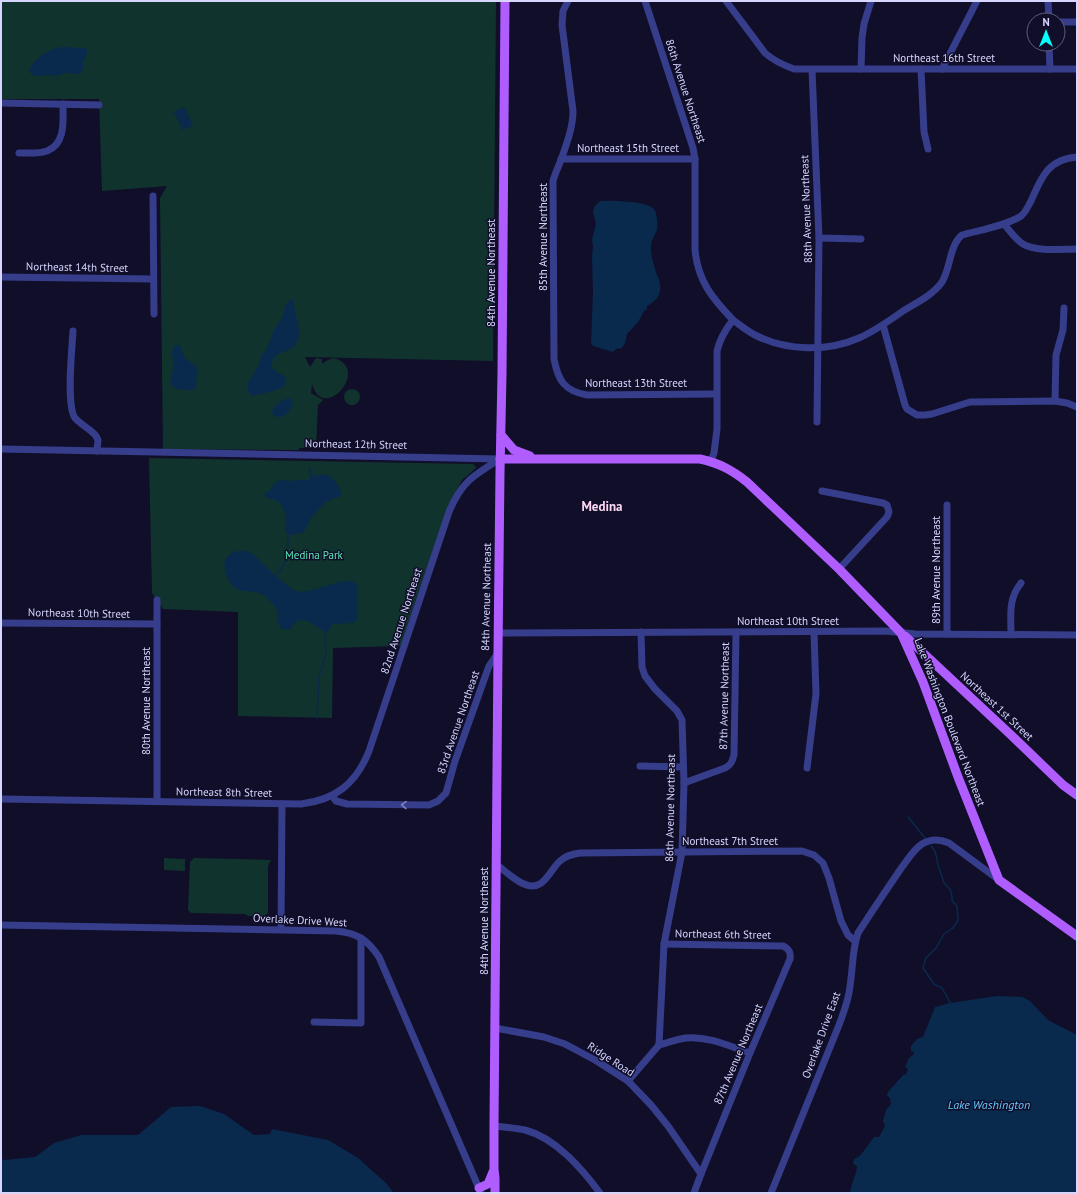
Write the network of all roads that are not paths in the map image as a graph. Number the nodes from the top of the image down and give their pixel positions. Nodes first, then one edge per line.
1 (505, 1) edge
2 (568, 1) edge
3 (646, 1) edge
4 (871, 1) edge
5 (977, 1) edge
6 (1048, 1) edge
7 (728, 2) edge
8 (1049, 12) edge
9 (1066, 22) edge
10 (1077, 22) edge
11 (1049, 52) edge
12 (861, 69) junction
13 (921, 69) junction
14 (942, 69) junction
15 (1050, 69) junction
16 (1077, 69) edge
17 (812, 70) junction
18 (1, 103) edge
19 (64, 104) junction
20 (99, 105) dead end
21 (928, 149) dead end
22 (19, 153) dead end
23 (1077, 157) edge
24 (561, 159) junction
25 (695, 159) junction
26 (153, 196) dead end
27 (1004, 224) junction
28 (819, 238) junction
29 (861, 239) dead end
30 (1077, 249) edge
31 (1, 277) edge
32 (154, 279) junction
33 (1064, 308) dead end
34 (154, 314) dead end
35 (733, 320) junction
36 (883, 325) junction
37 (73, 331) dead end
38 (818, 347) junction
39 (561, 381) joint
40 (716, 394) junction
41 (1055, 401) junction
42 (1077, 407) edge
43 (817, 422) dead end
44 (501, 435) junction
45 (1, 450) edge
46 (97, 451) junction
47 (470, 458) junction
48 (500, 459) junction
49 (537, 459) junction
50 (711, 461) junction
51 (478, 474) junction
52 (822, 491) dead end
53 (946, 505) dead end
54 (839, 569) junction
55 (1021, 583) dead end
56 (157, 600) dead end
57 (1, 623) edge
58 (157, 624) junction
59 (642, 632) junction
60 (736, 632) junction
61 (814, 632) junction
62 (498, 633) junction
63 (902, 633) junction
64 (947, 634) junction
65 (1011, 634) junction
66 (1077, 635) edge
67 (498, 653) junction
68 (940, 668) junction
69 (923, 682) junction
70 (640, 766) dead end
71 (683, 767) junction
72 (807, 768) dead end
73 (684, 783) junction
74 (1077, 795) edge
75 (332, 796) junction
76 (1, 799) edge
77 (157, 802) junction
78 (282, 804) junction
79 (682, 852) junction
80 (991, 860) junction
81 (496, 864) junction
82 (982, 868) junction
83 (999, 880) junction
84 (1, 925) edge
85 (281, 929) junction
86 (1077, 936) edge
87 (362, 938) junction
88 (855, 941) junction
89 (664, 944) junction
90 (783, 946) joint
91 (314, 1022) dead end
92 (495, 1028) junction
93 (659, 1045) junction
94 (750, 1053) junction
95 (628, 1081) junction
96 (494, 1126) junction
97 (494, 1169) junction
98 (701, 1174) junction
99 (480, 1190) edge
100 (494, 1193) edge
101 (600, 1193) edge
102 (694, 1193) edge
103 (771, 1193) edge

1 - 44 main road, 84th Avenue Northeast
2 - 24 street, 85th Avenue Northeast
3 - 25 street, 86th Avenue Northeast
4 - 12 street
5 - 14 street
6 - 8 street
7 - 17 street, Northeast 16th Street
9 - 10 street
11 - 15 street
12 - 13 street, Northeast 16th Street
12 - 17 street, Northeast 16th Street
13 - 14 street, Northeast 16th Street
13 - 21 street
14 - 15 street, Northeast 16th Street
15 - 16 street, Northeast 16th Street
17 - 28 street, 88th Avenue Northeast
18 - 19 street
19 - 20 street
19 - 22 street
23 - 27 street
24 - 25 street, Northeast 15th Street
24 - 39 street, 85th Avenue Northeast
25 - 35 street, 86th Avenue Northeast
26 - 32 street
27 - 30 street
27 - 36 street
28 - 29 street
28 - 38 street, 88th Avenue Northeast
31 - 32 street, Northeast 14th Street
32 - 34 street
33 - 41 street
35 - 38 street
35 - 40 street
36 - 38 street
36 - 41 street
37 - 46 street
38 - 43 street, 88th Avenue Northeast
39 - 40 street, Northeast 13th Street
40 - 50 street
41 - 42 street
44 - 48 main road, 84th Avenue Northeast
44 - 49 main road
45 - 46 street, Northeast 12th Street
46 - 47 street, Northeast 12th Street
47 - 48 street, Northeast 12th Street
47 - 51 street
48 - 49 main road, Northeast 12th Street
48 - 51 street, 82nd Avenue Northeast
48 - 62 main road, 84th Avenue Northeast
49 - 50 main road, Northeast 12th Street
50 - 54 main road, Lake Washington Boulevard Northeast
51 - 75 street, 82nd Avenue Northeast
52 - 54 street
53 - 64 street, 89th Avenue Northeast
54 - 63 main road, Lake Washington Boulevard Northeast
55 - 65 street
56 - 58 street, 80th Avenue Northeast
57 - 58 street, Northeast 10th Street
58 - 77 street, 80th Avenue Northeast
59 - 60 street, Northeast 10th Street
59 - 62 street, Northeast 10th Street
59 - 71 street, 86th Avenue Northeast
60 - 61 street, Northeast 10th Street
60 - 73 street, 87th Avenue Northeast
61 - 63 street, Northeast 10th Street
61 - 72 street
62 - 67 main road, 84th Avenue Northeast
63 - 64 street, Northeast 10th Street
63 - 68 main road, Northeast 1st Street
63 - 69 main road, Lake Washington Boulevard Northeast
64 - 65 street, Northeast 10th Street
65 - 66 street, Northeast 10th Street
67 -> 75 street, 83rd Avenue Northeast
67 - 81 main road, 84th Avenue Northeast
68 - 69 main road
68 - 74 main road, Northeast 1st Street
69 - 80 main road, Lake Washington Boulevard Northeast
70 - 71 street
71 - 73 street, 86th Avenue Northeast
73 - 79 street, 86th Avenue Northeast
75 - 78 street, Northeast 8th Street
76 - 77 street, Northeast 8th Street
77 - 78 street, Northeast 8th Street
78 - 85 street
79 - 81 street, Northeast 7th Street
79 - 88 street, Northeast 7th Street
79 - 89 street, 86th Avenue Northeast
80 - 82 street
80 - 83 main road, Lake Washington Boulevard Northeast
81 - 92 main road, 84th Avenue Northeast
82 - 83 street, Overlake Drive East
82 - 88 street, Overlake Drive East
83 - 86 main road
84 - 85 street, Overlake Drive West
85 - 87 street, Overlake Drive West
87 - 91 street
87 - 99 street, Overlake Drive West
88 - 103 street, Overlake Drive East
89 - 90 street, Northeast 6th Street
89 - 93 street, 86th Avenue Northeast
90 - 94 street, 87th Avenue Northeast
92 - 95 street, Ridge Road
92 - 96 main road, 84th Avenue Northeast
93 - 94 street
93 - 95 street
94 - 98 street, 87th Avenue Northeast
95 - 98 street, Ridge Road
96 - 97 main road, 84th Avenue Northeast
96 - 101 street
97 - 99 main road
97 - 100 main road, 84th Avenue Northeast
98 - 102 street, 87th Avenue Northeast

